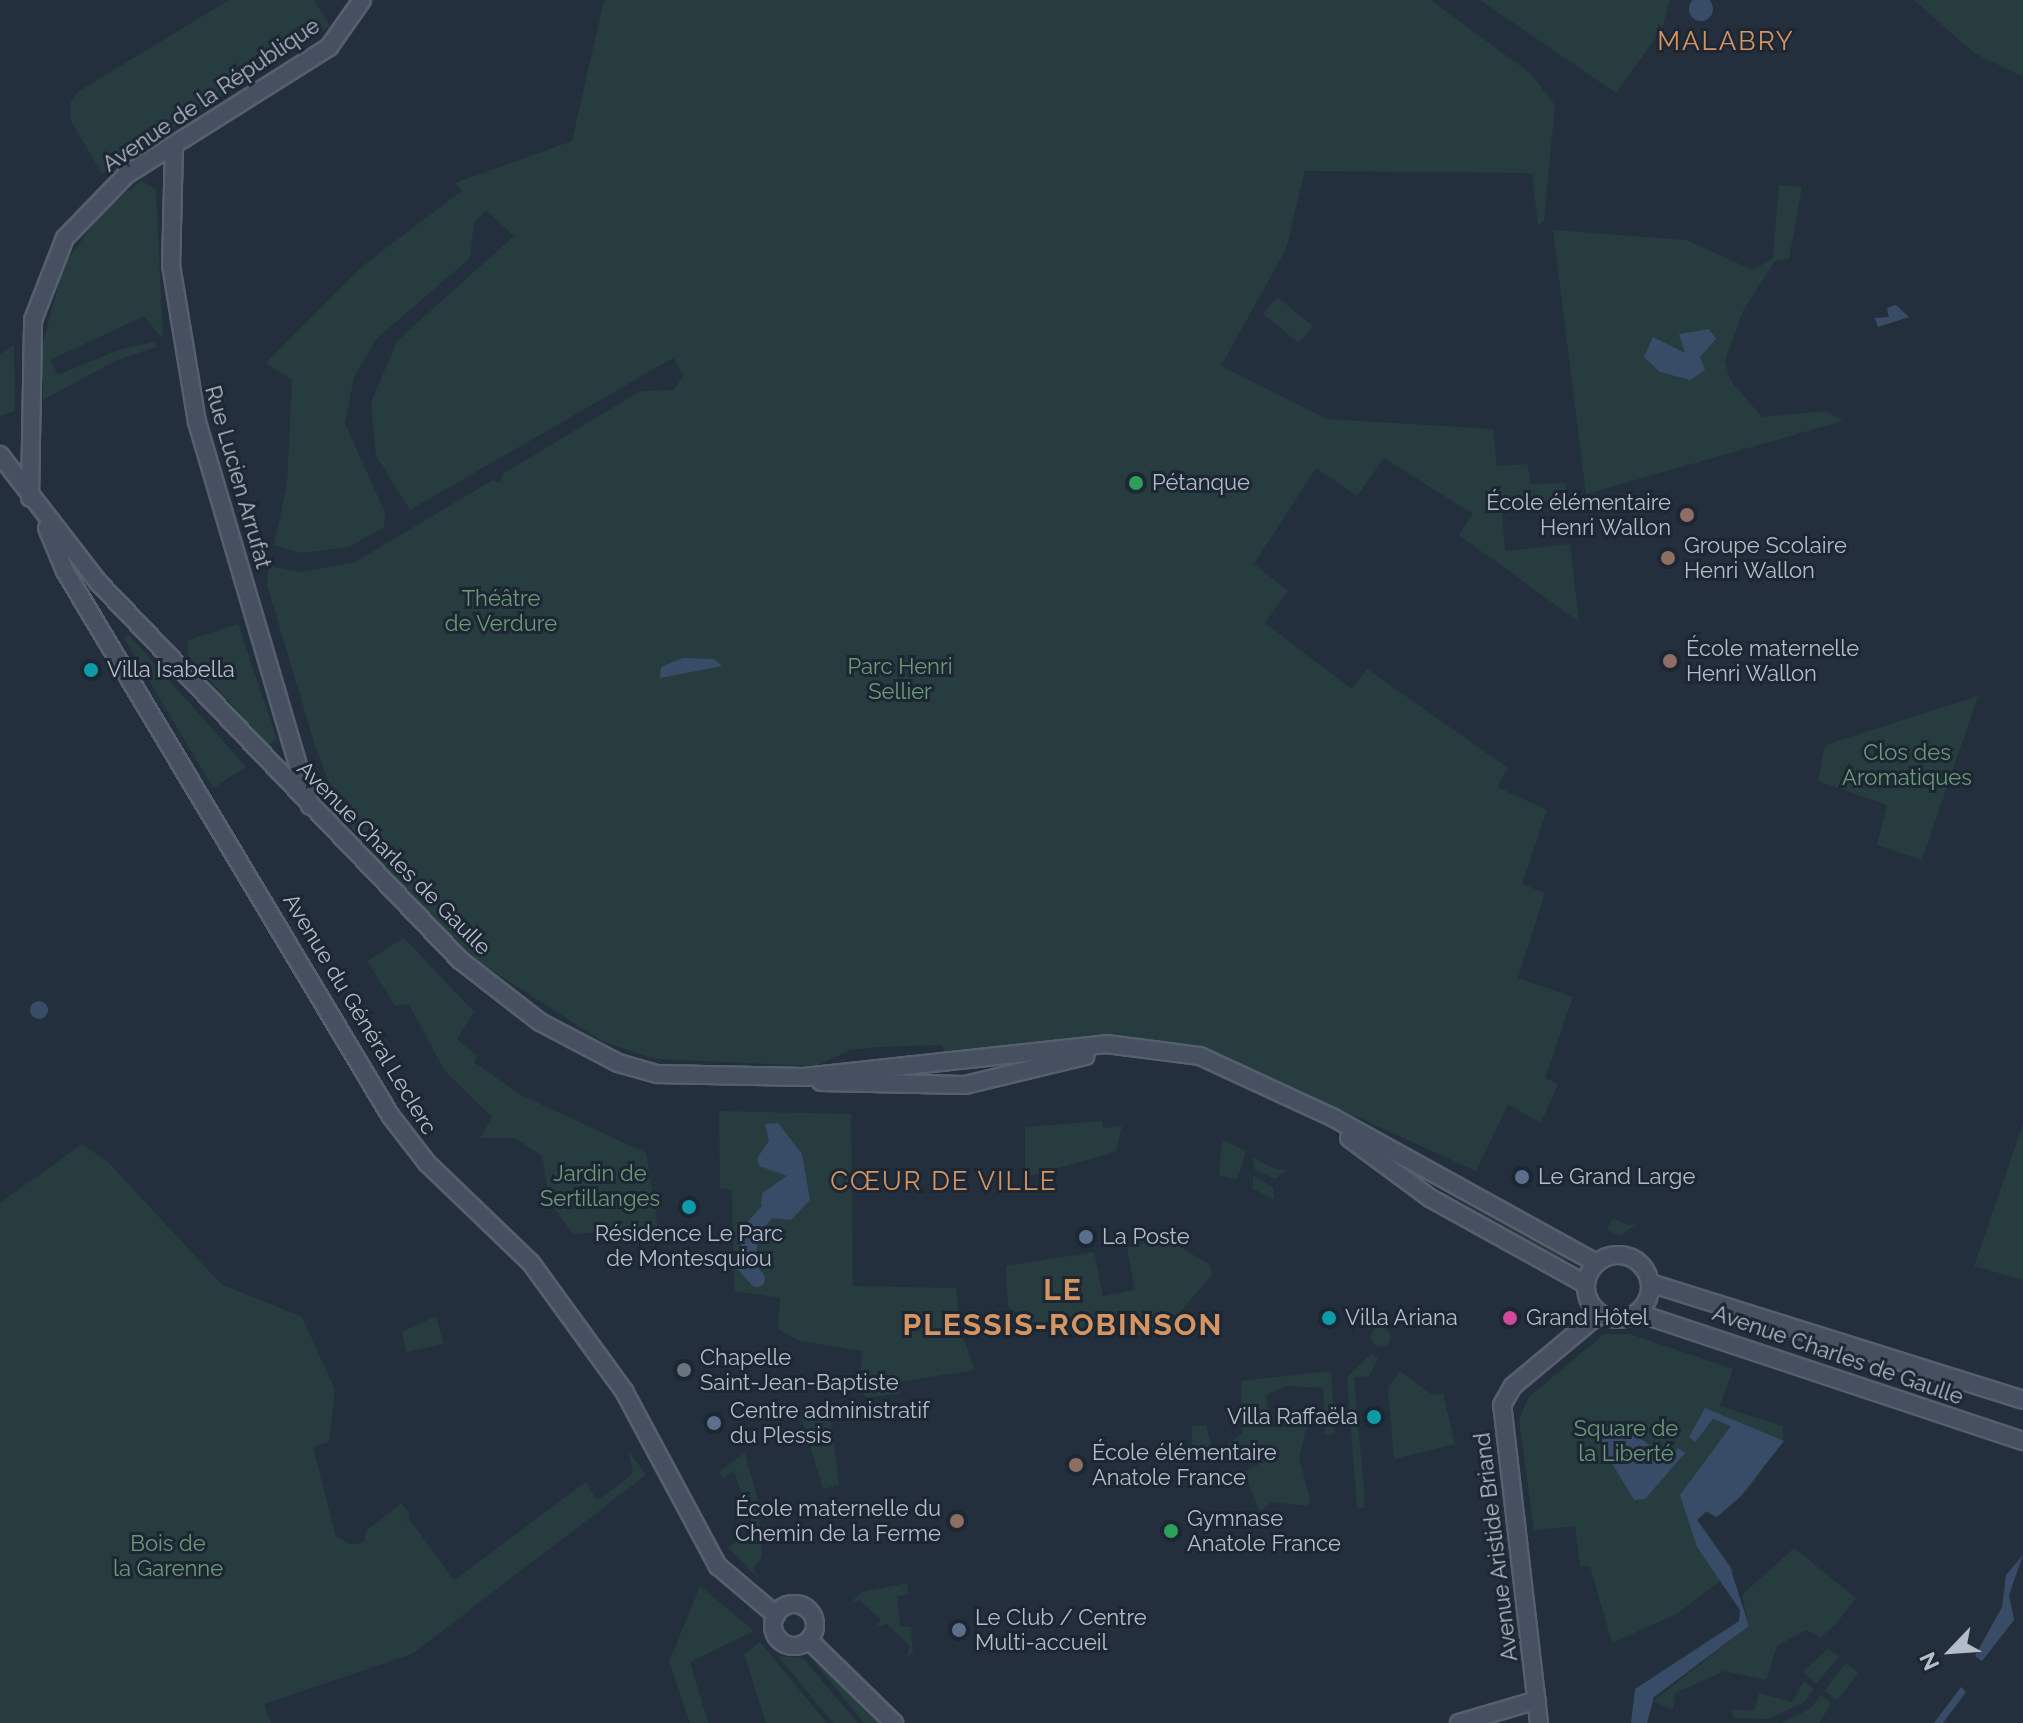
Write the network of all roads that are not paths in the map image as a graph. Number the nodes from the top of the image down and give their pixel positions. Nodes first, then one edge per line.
1 (362, 0) edge
2 (174, 146) junction
3 (0, 455) edge
4 (35, 505) junction
5 (311, 812) junction
6 (373, 867) junction
7 (387, 899) dead end
8 (1144, 1047) junction
9 (804, 1077) junction
10 (1299, 1102) junction
11 (1596, 1263) junction
12 (1650, 1283) junction
13 (1585, 1284) junction
14 (1638, 1313) junction
15 (1599, 1314) junction
16 (2023, 1400) edge
17 (2023, 1441) edge
18 (776, 1615) junction
19 (809, 1640) junction
20 (1537, 1700) junction
21 (894, 1723) edge
22 (1459, 1723) edge
23 (1539, 1723) edge

1 - 2 main road, Avenue de la République
2 - 4 main road, Avenue de la République
2 - 5 main road, Rue Lucien Arrufat
3 - 4 main road
4 - 5 main road, Avenue Charles de Gaulle
4 - 18 main road, Avenue du Général Leclerc
5 - 6 main road, Avenue Charles de Gaulle
6 - 7 main road
6 - 9 main road, Avenue Charles de Gaulle
8 - 9 main road, Avenue Charles de Gaulle
8 - 9 main road, Avenue Charles de Gaulle
8 - 10 main road, Avenue Charles de Gaulle
10 - 11 main road, Avenue Charles de Gaulle
10 - 13 main road, Avenue Charles de Gaulle
11 - 12 main road
11 - 13 main road
12 - 14 main road
12 - 16 main road, Avenue Charles de Gaulle
13 - 15 main road
14 - 15 main road
14 - 17 main road, Avenue Charles de Gaulle
15 - 20 main road, Avenue Aristide Briand
18 - 19 main road
18 - 19 main road
19 - 21 main road
20 - 22 main road
20 - 23 main road, Avenue Aristide Briand

